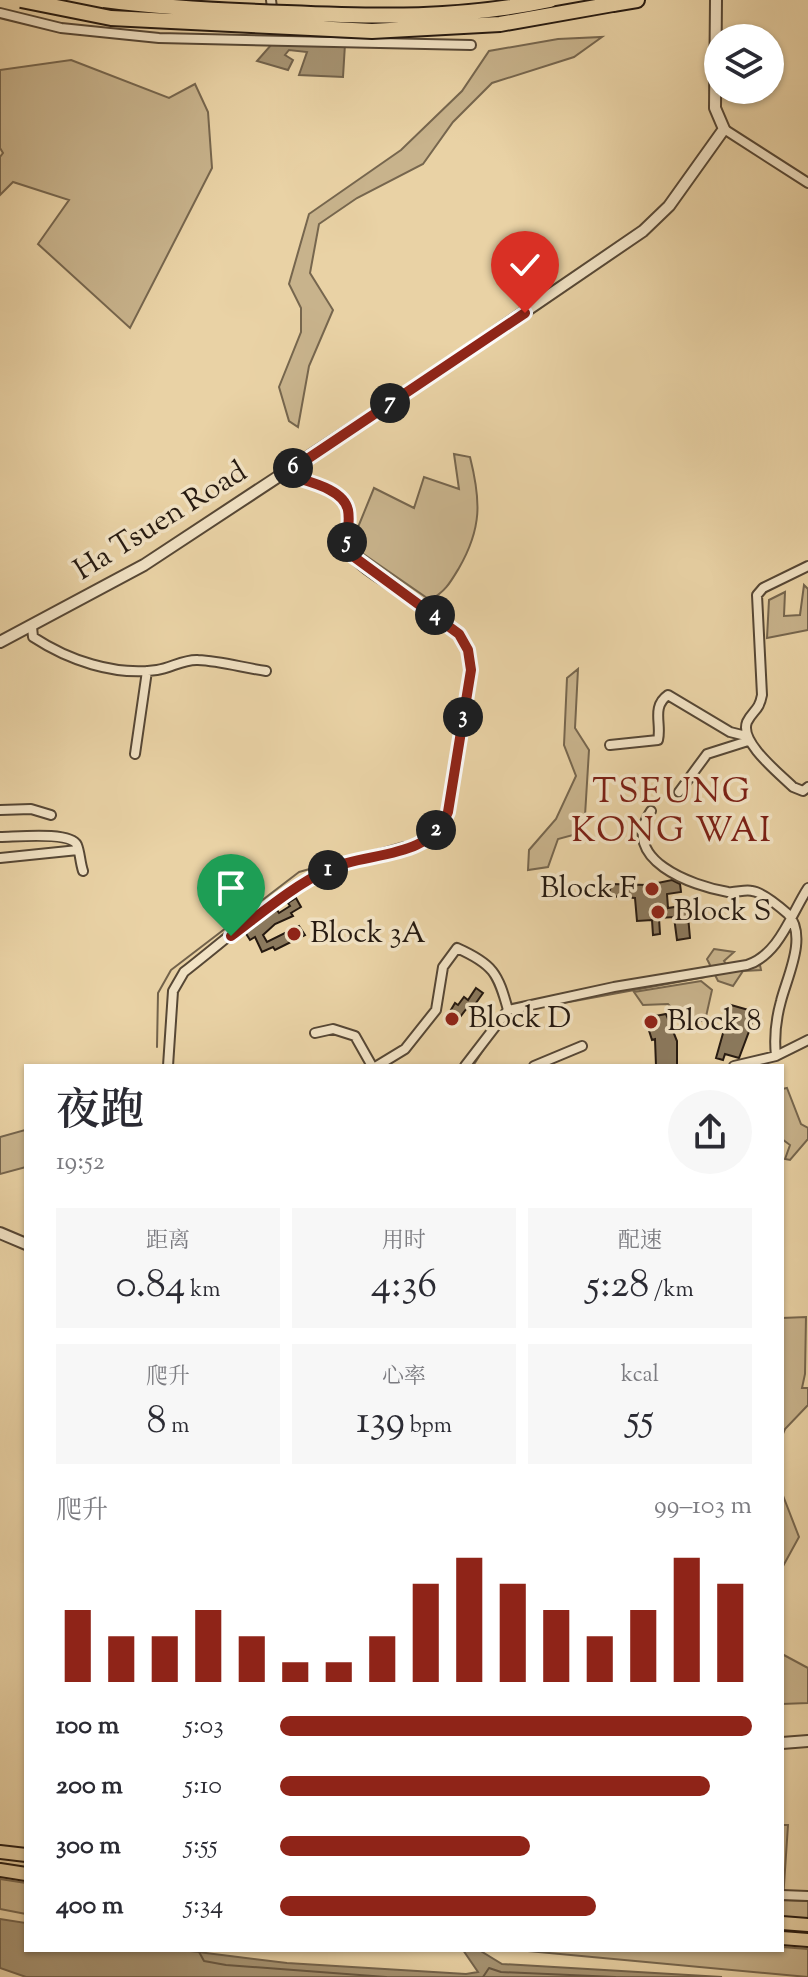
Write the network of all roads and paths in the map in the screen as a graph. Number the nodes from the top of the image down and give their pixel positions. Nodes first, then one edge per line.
1 (21, 0) edge
2 (104, 0) edge
3 (271, 0) edge
4 (550, 0) edge
5 (629, 0) edge
6 (637, 0) edge
7 (716, 0) edge
8 (613, 4) junction
9 (0, 13) edge
10 (268, 39) junction
11 (471, 45) dead end
12 (724, 129) junction
13 (808, 183) edge
14 (285, 474) junction
15 (808, 566) edge
16 (32, 627) junction
17 (0, 642) edge
18 (147, 671) junction
19 (266, 671) dead end
20 (747, 738) junction
21 (610, 745) dead end
22 (135, 754) dead end
23 (808, 787) edge
24 (679, 792) dead end
25 (0, 810) edge
26 (651, 811) dead end
27 (55, 835) junction
28 (0, 837) edge
29 (78, 850) junction
30 (0, 858) edge
31 (83, 871) dead end
32 (808, 888) edge
33 (790, 916) junction
34 (508, 1010) junction
35 (315, 1033) dead end
36 (808, 1040) edge
37 (582, 1046) dead end
38 (776, 1056) junction
39 (168, 1064) edge
40 (374, 1064) edge
41 (379, 1064) edge
42 (467, 1064) edge
43 (539, 1064) edge
44 (742, 1064) edge
45 (0, 1233) edge
46 (24, 1243) edge
47 (808, 1741) edge
48 (784, 1743) edge
49 (0, 1852) edge
50 (24, 1855) edge
51 (0, 1870) edge
52 (24, 1874) edge
53 (784, 1895) edge
54 (808, 1896) edge
55 (784, 1923) edge
56 (808, 1925) edge
57 (784, 1938) edge
58 (808, 1940) edge

1 - 8 highway, bridge
2 - 4 highway, bridge
3 - 10 street
5 - 8 highway
6 - 8 highway
7 - 12 street
9 - 10 street
10 - 11 street
12 - 13 street
12 - 14 street, Ha Tsuen Road
14 - 16 street, Ha Tsuen Road
14 - 39 street
15 - 20 street
16 - 17 street, Ha Tsuen Road
16 - 18 street
18 - 19 street
18 - 22 street
20 - 21 street
20 - 23 street
20 - 24 street
25 - 27 street
26 - 33 street
27 - 28 street
27 - 29 street
29 - 30 street
29 - 31 street
32 - 33 street
33 - 34 street
33 - 38 street
34 - 41 street
34 - 42 street
35 - 40 street
36 - 38 street
37 - 43 street
38 - 44 street
45 - 46 street
47 - 48 street
49 - 50 main road
51 - 52 main road
53 - 54 street
55 - 56 main road
57 - 58 main road

